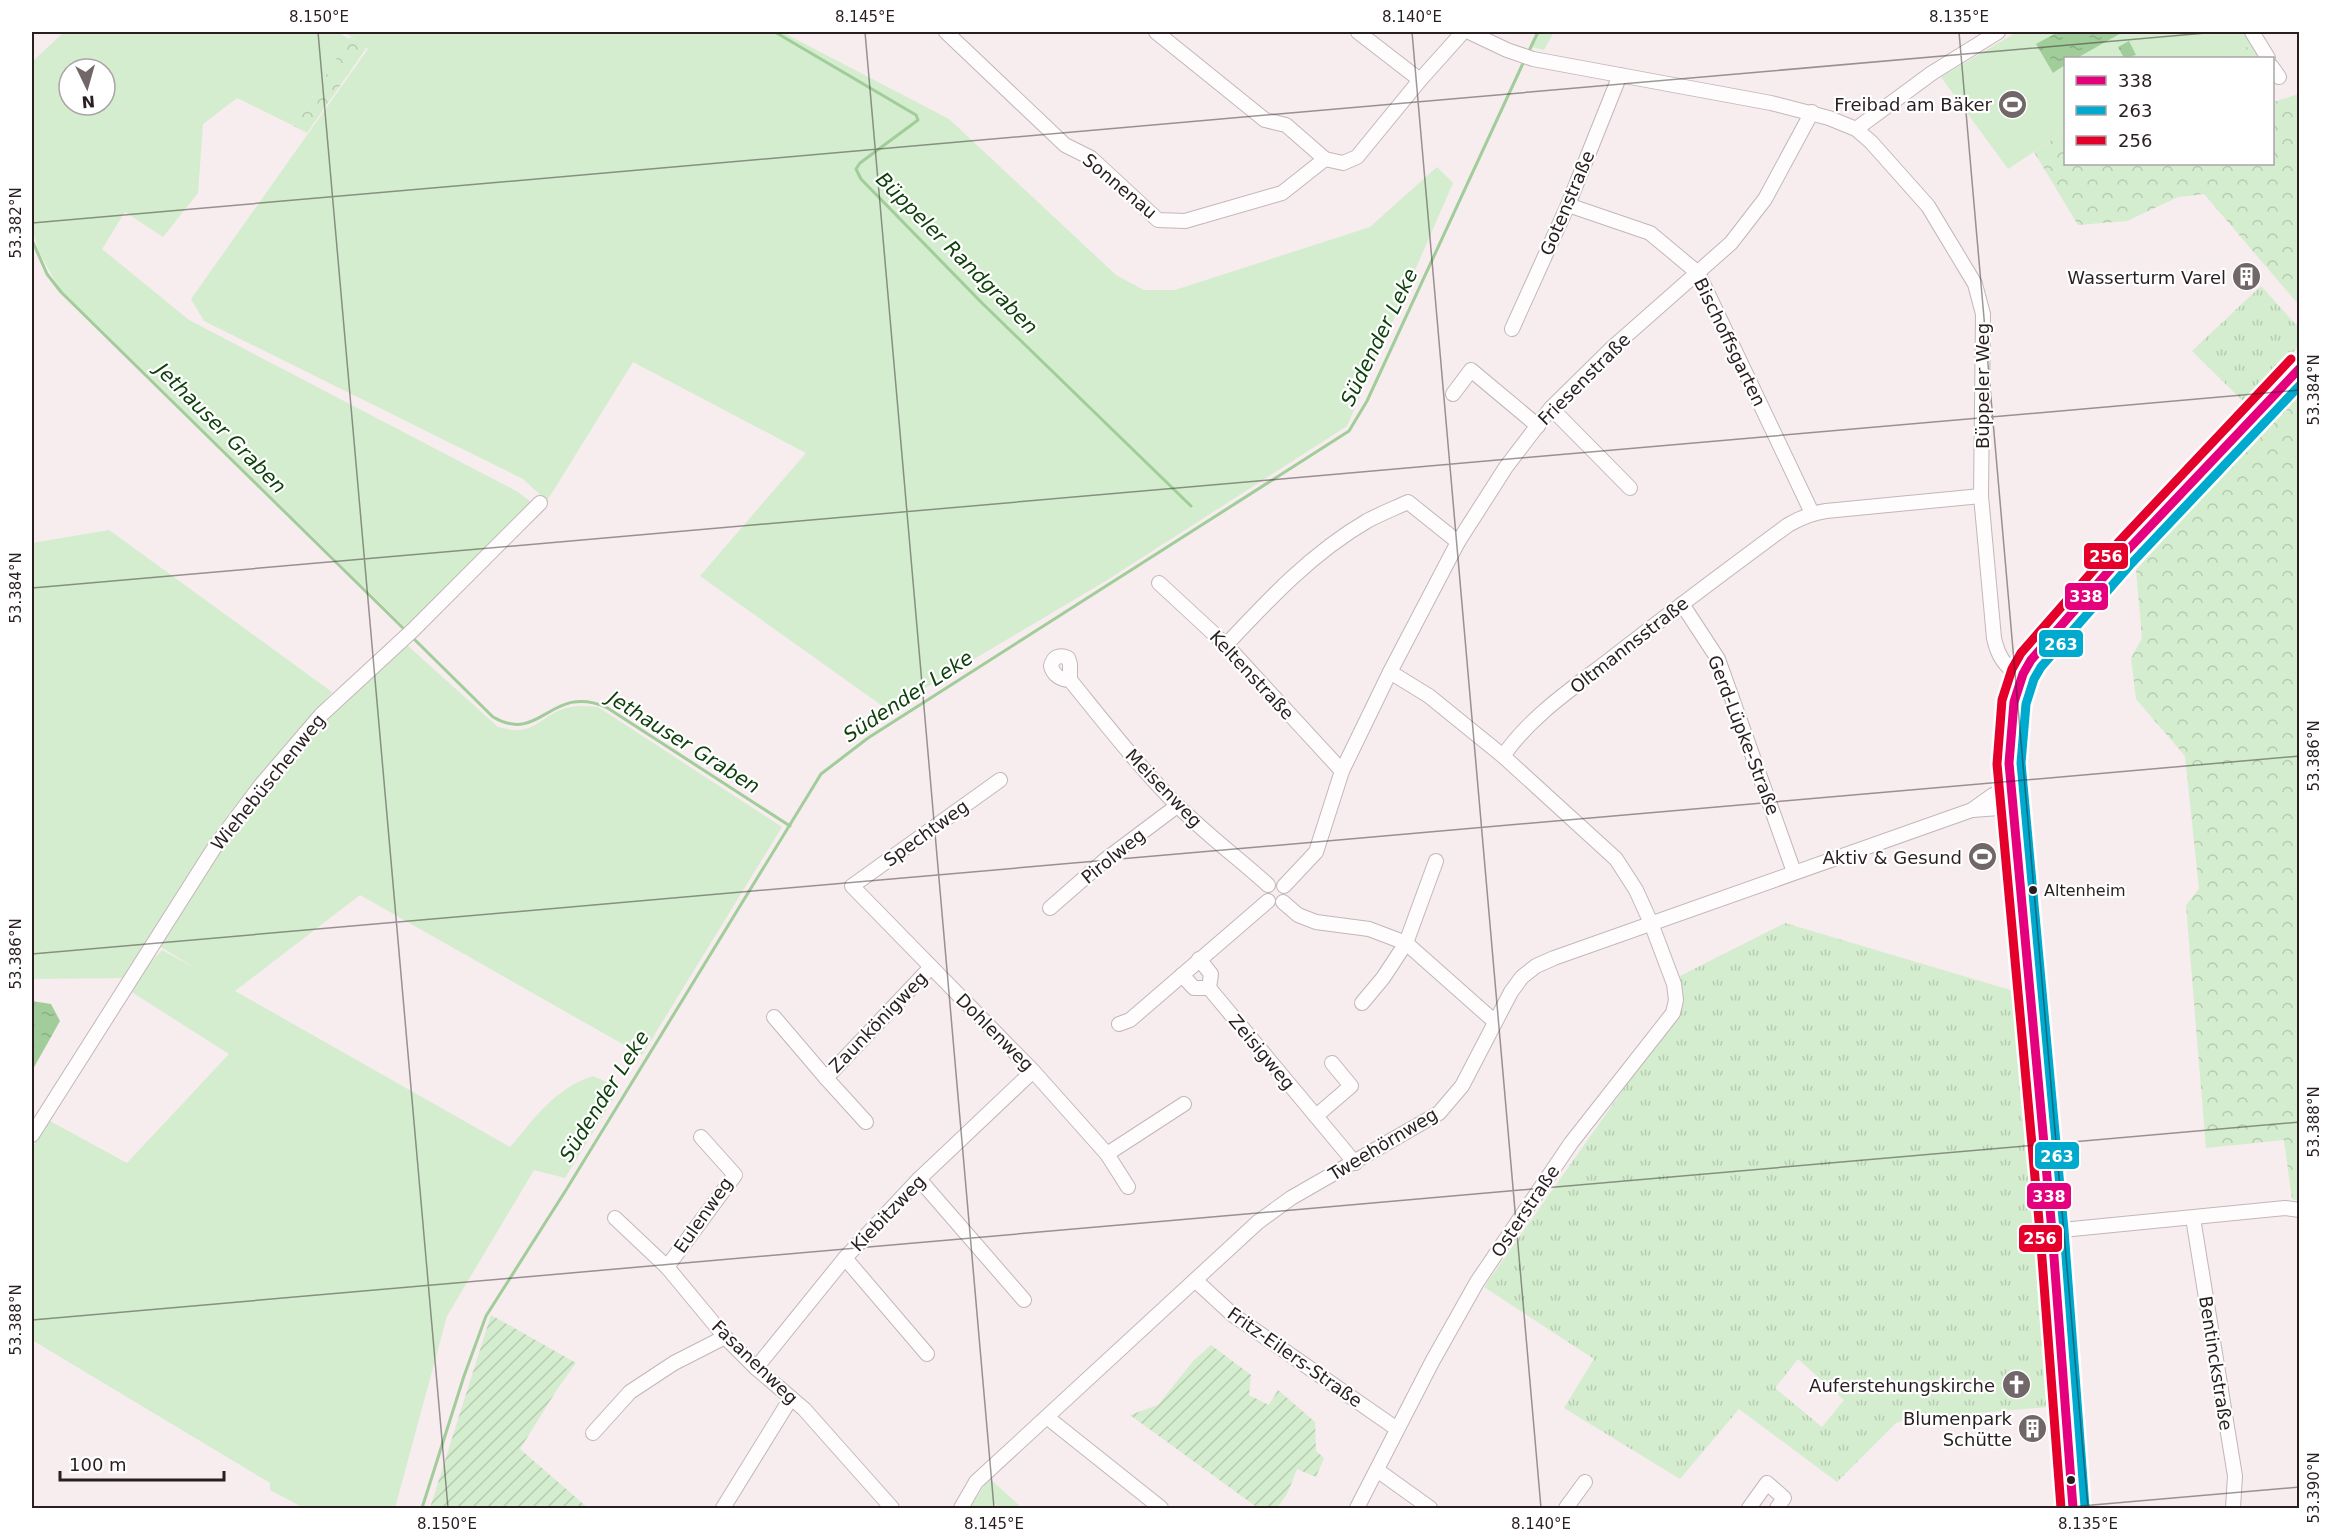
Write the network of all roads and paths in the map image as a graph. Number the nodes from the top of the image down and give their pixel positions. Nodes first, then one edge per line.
1 (946, 32) edge
2 (1156, 32) edge
3 (1358, 32) edge
4 (1463, 32) edge
5 (1469, 32) edge
6 (1998, 32) edge
7 (2252, 32) edge
8 (2267, 57) edge
9 (1620, 75) junction
10 (1420, 80) junction
11 (1812, 112) junction
12 (1856, 129) junction
13 (1325, 159) junction
14 (1568, 205) junction
15 (1698, 273) junction
16 (1512, 329) dead end
17 (2300, 367) edge
18 (1453, 394) dead end
19 (1551, 408) junction
20 (1538, 426) junction
21 (1630, 488) dead end
22 (1981, 496) junction
23 (540, 503) dead end
24 (1812, 513) junction
25 (1458, 542) junction
26 (1159, 583) dead end
27 (1682, 604) junction
28 (1226, 645) junction
29 (1390, 672) junction
30 (2020, 678) junction
31 (1070, 680) dead end
32 (1503, 756) junction
33 (1342, 771) junction
34 (1000, 780) dead end
35 (2012, 800) junction
36 (1177, 806) junction
37 (1436, 861) dead end
38 (1794, 872) junction
39 (1268, 885) junction
40 (852, 886) joint
41 (1284, 886) junction
42 (1268, 901) junction
43 (1283, 902) junction
44 (1050, 908) dead end
45 (1651, 923) junction
46 (1406, 943) junction
47 (1199, 959) junction
48 (931, 967) junction
49 (1182, 975) junction
50 (1209, 988) junction
51 (1362, 1003) dead end
52 (774, 1017) dead end
53 (1494, 1021) junction
54 (1119, 1024) dead end
55 (1332, 1062) dead end
56 (1034, 1071) junction
57 (825, 1078) junction
58 (1184, 1104) dead end
59 (1316, 1116) junction
60 (866, 1122) dead end
61 (32, 1135) edge
62 (701, 1137) dead end
63 (1107, 1154) junction
64 (1355, 1163) junction
65 (919, 1179) junction
66 (1128, 1187) dead end
67 (2300, 1210) edge
68 (615, 1218) dead end
69 (2193, 1218) junction
70 (2052, 1231) junction
71 (845, 1258) junction
72 (667, 1267) junction
73 (1195, 1281) junction
74 (1024, 1300) dead end
75 (725, 1338) junction
76 (927, 1354) dead end
77 (756, 1368) junction
78 (791, 1398) junction
79 (1048, 1418) junction
80 (1397, 1429) junction
81 (593, 1434) dead end
82 (1377, 1470) junction
83 (1585, 1482) dead end
84 (723, 1509) edge
85 (892, 1509) edge
86 (961, 1509) edge
87 (1161, 1509) edge
88 (1357, 1509) edge
89 (1430, 1509) edge
90 (1566, 1509) edge
91 (1749, 1509) edge
92 (1777, 1509) edge
93 (2073, 1509) edge
94 (2233, 1509) edge

1 - 13 street, Sonnenau
2 - 13 street
3 - 10 street
4 - 10 street
5 - 9 street, Büppeler Weg
6 - 12 street
7 - 8 street
9 - 11 street, Büppeler Weg
9 - 14 street, Gotenstraße
10 - 13 street
11 - 12 street, Büppeler Weg
11 - 15 street, Friesenstraße
12 - 22 street, Büppeler Weg
14 - 15 street, Bischoffsgarten
14 - 16 street, Gotenstraße
15 - 19 street, Friesenstraße
15 - 24 street, Bischoffsgarten
17 - 30 main road
18 - 20 street
19 - 20 street, Friesenstraße
19 - 21 street
20 - 25 street, Friesenstraße
22 - 24 street, Oltmannsstraße
22 - 30 street, Büppeler Weg
23 - 61 street, Wiehebüschenweg
24 - 27 street, Oltmannsstraße
25 - 28 street
25 - 29 street, Friesenstraße
26 - 28 street, Keltenstraße
27 - 32 street, Oltmannsstraße
27 - 38 street, Gerd-Lüpke-Straße
28 - 33 street, Keltenstraße
29 - 32 street
29 - 33 street, Friesenstraße
30 - 35 main road
31 - 36 street, Meisenweg
32 - 45 street
33 - 41 street, Friesenstraße
34 - 40 street, Spechtweg
35 - 38 street, Tweehörnweg
35 - 70 main road
36 - 39 street, Meisenweg
36 - 44 street, Pirolweg
37 - 46 street
38 - 45 street, Tweehörnweg
39 - 41 street
39 - 42 street
40 - 48 street, Dohlenweg
41 - 43 street
42 - 43 street
42 - 47 street
43 - 46 street
45 - 53 street, Tweehörnweg
45 - 80 street, Osterstraße
46 - 51 street
46 - 53 street
47 - 49 street
47 - 50 street, Zeisigweg
48 - 56 street, Dohlenweg
48 - 57 street, Zaunkönigweg
49 - 50 street, Zeisigweg
49 - 54 street
50 - 59 street, Zeisigweg
52 - 57 street, Zaunkönigweg
53 - 64 street, Tweehörnweg
55 - 59 street
56 - 63 street, Dohlenweg
56 - 65 street, Kiebitzweg
57 - 60 street, Zaunkönigweg
58 - 63 street
59 - 64 street, Zeisigweg
62 - 72 street, Eulenweg
63 - 66 street, Dohlenweg
64 - 73 street, Tweehörnweg
65 - 71 street, Kiebitzweg
65 - 74 street
67 - 69 street
68 - 72 street, Fasanenweg
69 - 70 street
69 - 94 street, Bentinckstraße
70 - 93 main road
71 - 76 street
71 - 77 street, Kiebitzweg
72 - 75 street, Fasanenweg
73 - 79 street, Tweehörnweg
73 - 80 street, Fritz-Eilers-Straße
75 - 77 street, Fasanenweg
75 - 81 street
77 - 78 street, Fasanenweg
78 - 84 street
78 - 85 street, Fasanenweg
79 - 86 street, Tweehörnweg
79 - 87 street
80 - 82 street, Osterstraße
82 - 88 street, Osterstraße
82 - 89 street
83 - 90 street
91 - 92 street

